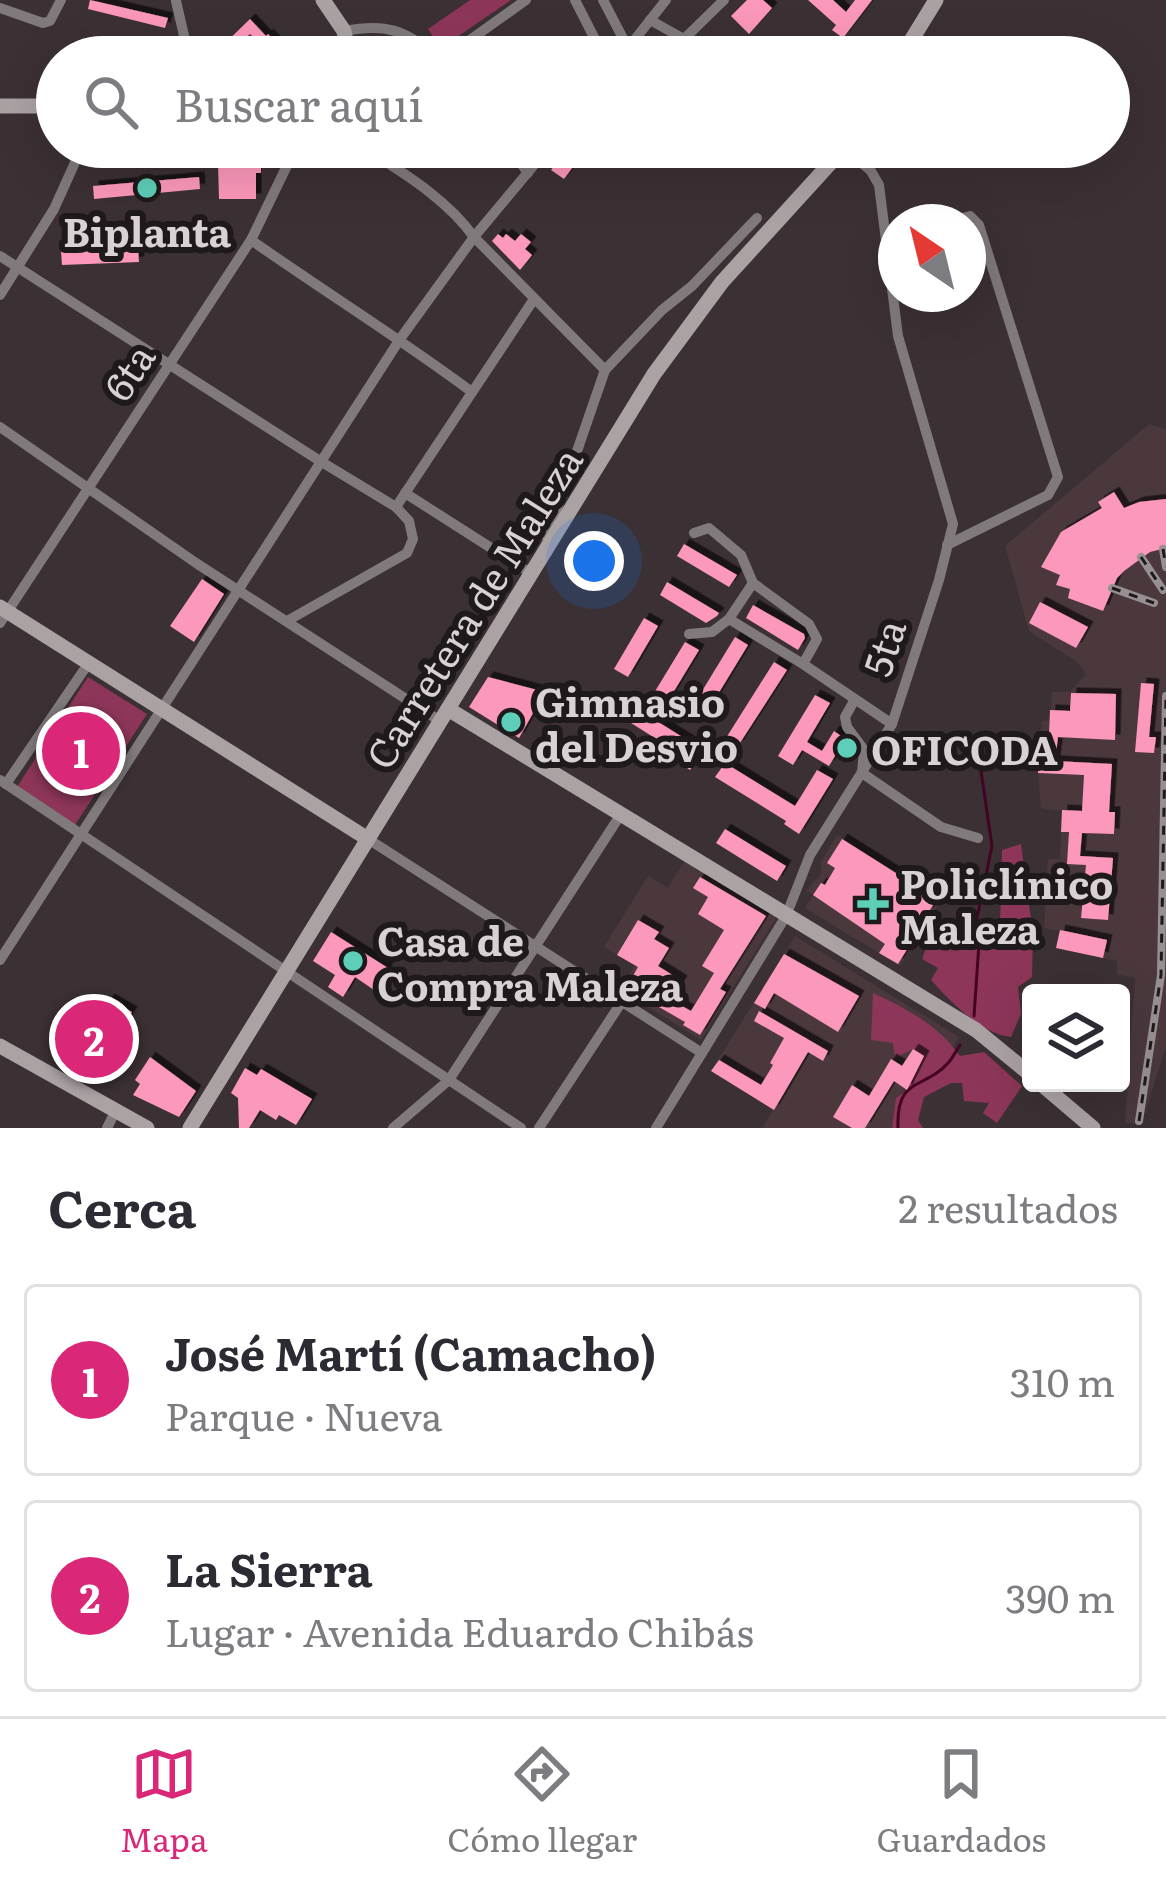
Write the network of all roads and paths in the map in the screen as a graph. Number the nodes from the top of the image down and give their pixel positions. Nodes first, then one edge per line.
1 (61, 0) edge
2 (322, 0) edge
3 (526, 0) edge
4 (575, 0) edge
5 (604, 0) edge
6 (666, 0) edge
7 (724, 0) edge
8 (937, 0) edge
9 (176, 1) edge
10 (0, 8) edge
11 (650, 20) junction
12 (344, 31) junction
13 (184, 36) edge
14 (345, 36) edge
15 (410, 36) edge
16 (474, 36) edge
17 (593, 36) edge
18 (618, 36) edge
19 (637, 36) edge
20 (679, 36) edge
21 (687, 36) edge
22 (914, 36) edge
23 (0, 106) edge
24 (36, 106) edge
25 (73, 168) edge
26 (286, 168) edge
27 (396, 168) edge
28 (524, 168) edge
29 (532, 168) edge
30 (826, 168) edge
31 (866, 168) edge
32 (528, 173) junction
33 (884, 204) edge
34 (757, 218) dead end
35 (474, 238) junction
36 (251, 240) junction
37 (986, 247) edge
38 (0, 256) edge
39 (17, 269) junction
40 (0, 295) edge
41 (534, 299) junction
42 (896, 312) edge
43 (400, 339) junction
44 (171, 364) junction
45 (605, 370) junction
46 (472, 392) junction
47 (0, 427) edge
48 (320, 461) junction
49 (89, 488) junction
50 (405, 493) junction
51 (396, 507) junction
52 (694, 532) dead end
53 (947, 544) junction
54 (536, 567) junction
55 (753, 584) junction
56 (238, 590) junction
57 (2, 614) edge
58 (729, 619) junction
59 (287, 621) junction
60 (689, 634) dead end
61 (88, 664) junction
62 (803, 664) junction
63 (854, 700) junction
64 (163, 711) junction
65 (444, 715) junction
66 (892, 724) junction
67 (862, 773) junction
68 (3, 782) edge
69 (622, 814) junction
70 (80, 833) junction
71 (978, 838) dead end
72 (368, 839) junction
73 (786, 916) junction
74 (536, 948) junction
75 (0, 960) edge
76 (287, 970) junction
77 (621, 1003) junction
78 (2, 1052) edge
79 (702, 1053) junction
80 (1022, 1068) edge
81 (449, 1080) junction
82 (1051, 1092) edge
83 (116, 1110) junction
84 (107, 1128) edge
85 (146, 1128) edge
86 (190, 1128) edge
87 (393, 1128) edge
88 (521, 1128) edge
89 (539, 1128) edge
90 (656, 1128) edge
91 (1093, 1128) edge

1 - 10 street
2 - 12 main road
3 - 16 street
4 - 17 street
5 - 18 street
6 - 11 street
7 - 21 street
8 - 22 main road
9 - 13 street
11 - 19 street
11 - 20 street
12 - 14 main road
12 - 15 street
23 - 24 main road
25 - 39 street
26 - 36 street, 6ta
27 - 35 street
28 - 32 street
29 - 32 street
30 - 54 main road, Carretera de Maleza
31 - 33 street, 5ta
32 - 35 street
34 - 45 street
35 - 41 street
35 - 43 street
36 - 43 street
36 - 44 street, 6ta
37 - 53 street
38 - 39 street
39 - 40 street
39 - 44 street
41 - 45 street
41 - 46 street
42 - 53 street, 5ta
43 - 46 street
43 - 48 street
44 - 48 street
44 - 49 street, 6ta
45 - 54 street
46 - 50 street
47 - 49 street
48 - 51 street
48 - 56 street
49 - 56 street
49 - 57 street, 6ta
50 - 51 street
50 - 54 street
51 - 59 street
52 - 55 street
53 - 66 street, 5ta
54 - 65 main road, Carretera de Maleza
55 - 58 street
55 - 62 street
56 - 59 street
56 - 64 street
57 - 61 main road
58 - 60 street
58 - 62 street
59 - 65 street
61 - 64 main road
61 - 68 street
62 - 63 street
63 - 66 street
63 - 67 street
64 - 70 street
64 - 72 main road
65 - 69 main road
65 - 72 main road, Carretera de Maleza
66 - 67 street, 5ta
67 - 71 street
67 - 73 street, 5ta
68 - 70 street
69 - 73 main road
69 - 74 street
70 - 75 street
70 - 76 street
72 - 74 street
72 - 76 main road, Carretera de Maleza
73 - 79 street, 5ta
73 - 80 main road
74 - 77 street
74 - 81 street
76 - 81 street
76 - 86 main road, Carretera de Maleza
77 - 79 street
77 - 89 street
78 - 83 main road
79 - 90 street, 5ta
81 - 87 street
81 - 88 street
82 - 91 main road
83 - 84 street
83 - 85 main road

